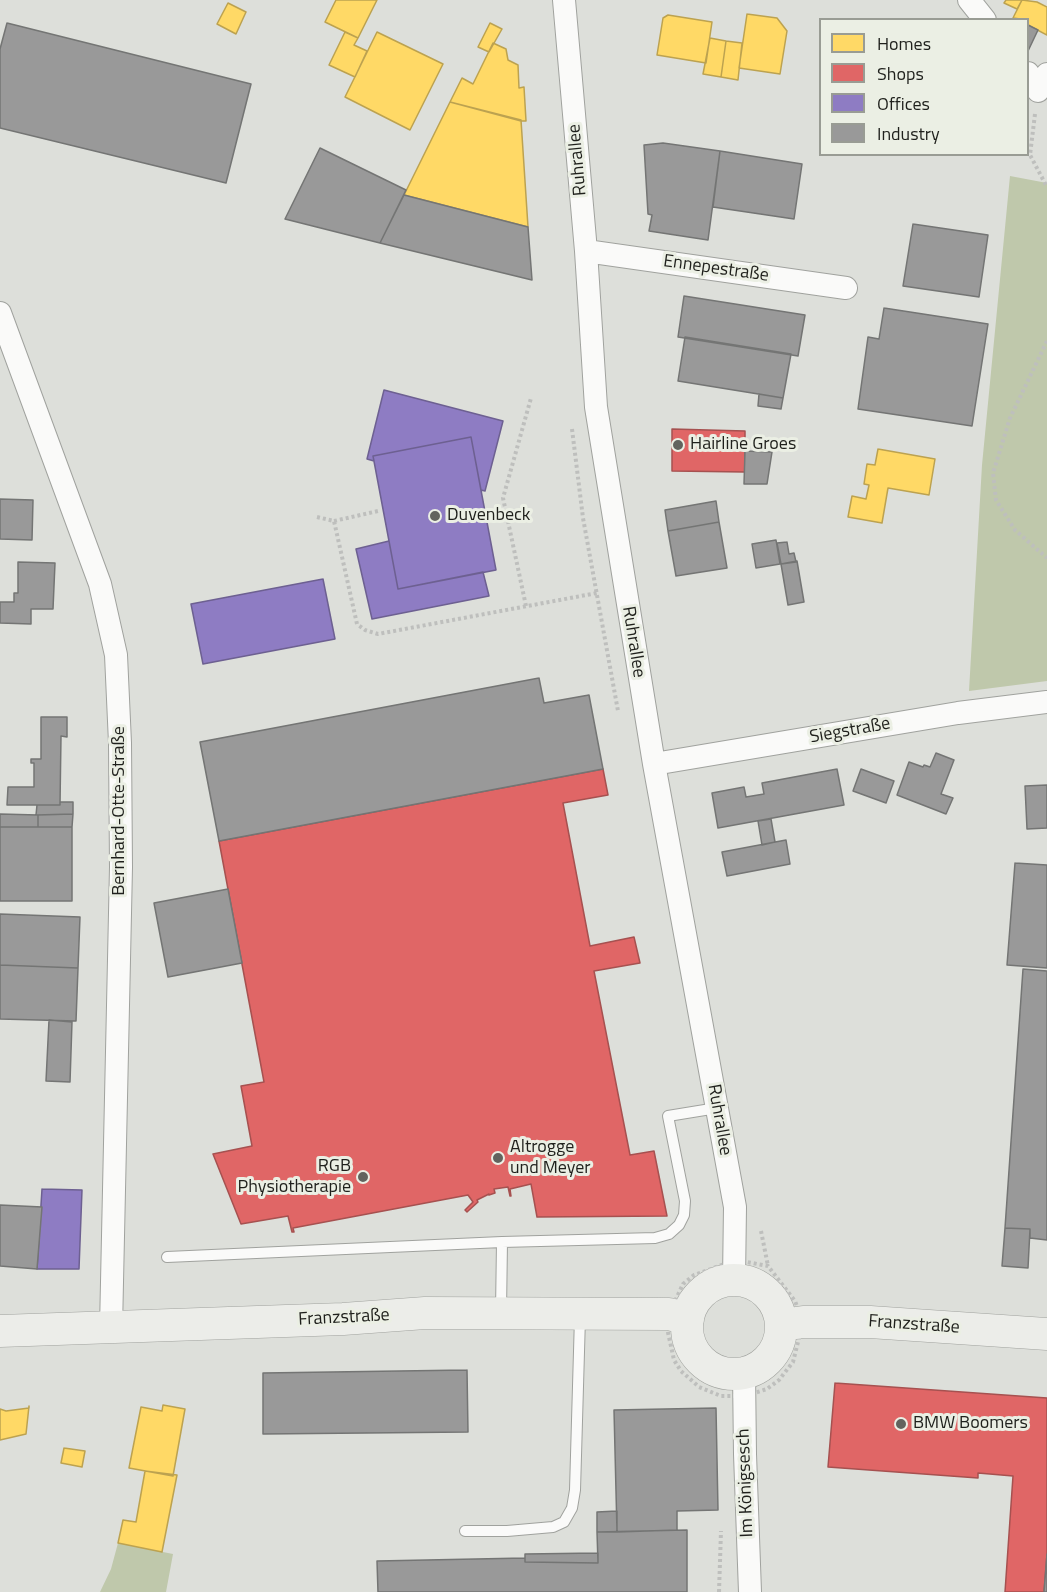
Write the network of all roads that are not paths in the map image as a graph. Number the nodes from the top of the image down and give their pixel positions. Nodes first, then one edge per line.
1 (564, 0) edge
2 (969, 0) edge
3 (983, 18) edge
4 (586, 251) junction
5 (846, 288) dead end
6 (0, 313) edge
7 (1047, 702) edge
8 (654, 764) junction
9 (717, 1108) junction
10 (502, 1242) junction
11 (167, 1257) dead end
12 (735, 1270) junction
13 (501, 1313) junction
14 (580, 1314) junction
15 (678, 1316) junction
16 (792, 1324) junction
17 (111, 1328) junction
18 (0, 1331) edge
19 (1047, 1334) edge
20 (744, 1385) junction
21 (465, 1531) dead end
22 (750, 1592) edge

1 - 4 street, Ruhrallee
2 - 3 street
4 - 5 street, Ennepestraße
4 - 8 street, Ruhrallee
6 - 17 street, Bernhard-Otte-Straße
7 - 8 street, Siegstraße
8 - 9 street, Ruhrallee
9 - 10 lane
9 - 12 street, Ruhrallee
10 - 11 lane
10 - 13 lane
12 - 15 street
12 - 16 street
13 - 14 street, Franzstraße
13 - 17 street, Franzstraße
14 - 15 street, Franzstraße
14 - 21 lane
15 - 20 street
16 - 19 street, Franzstraße
16 - 20 street
17 - 18 street, Franzstraße
20 - 22 street, Im Königsesch

